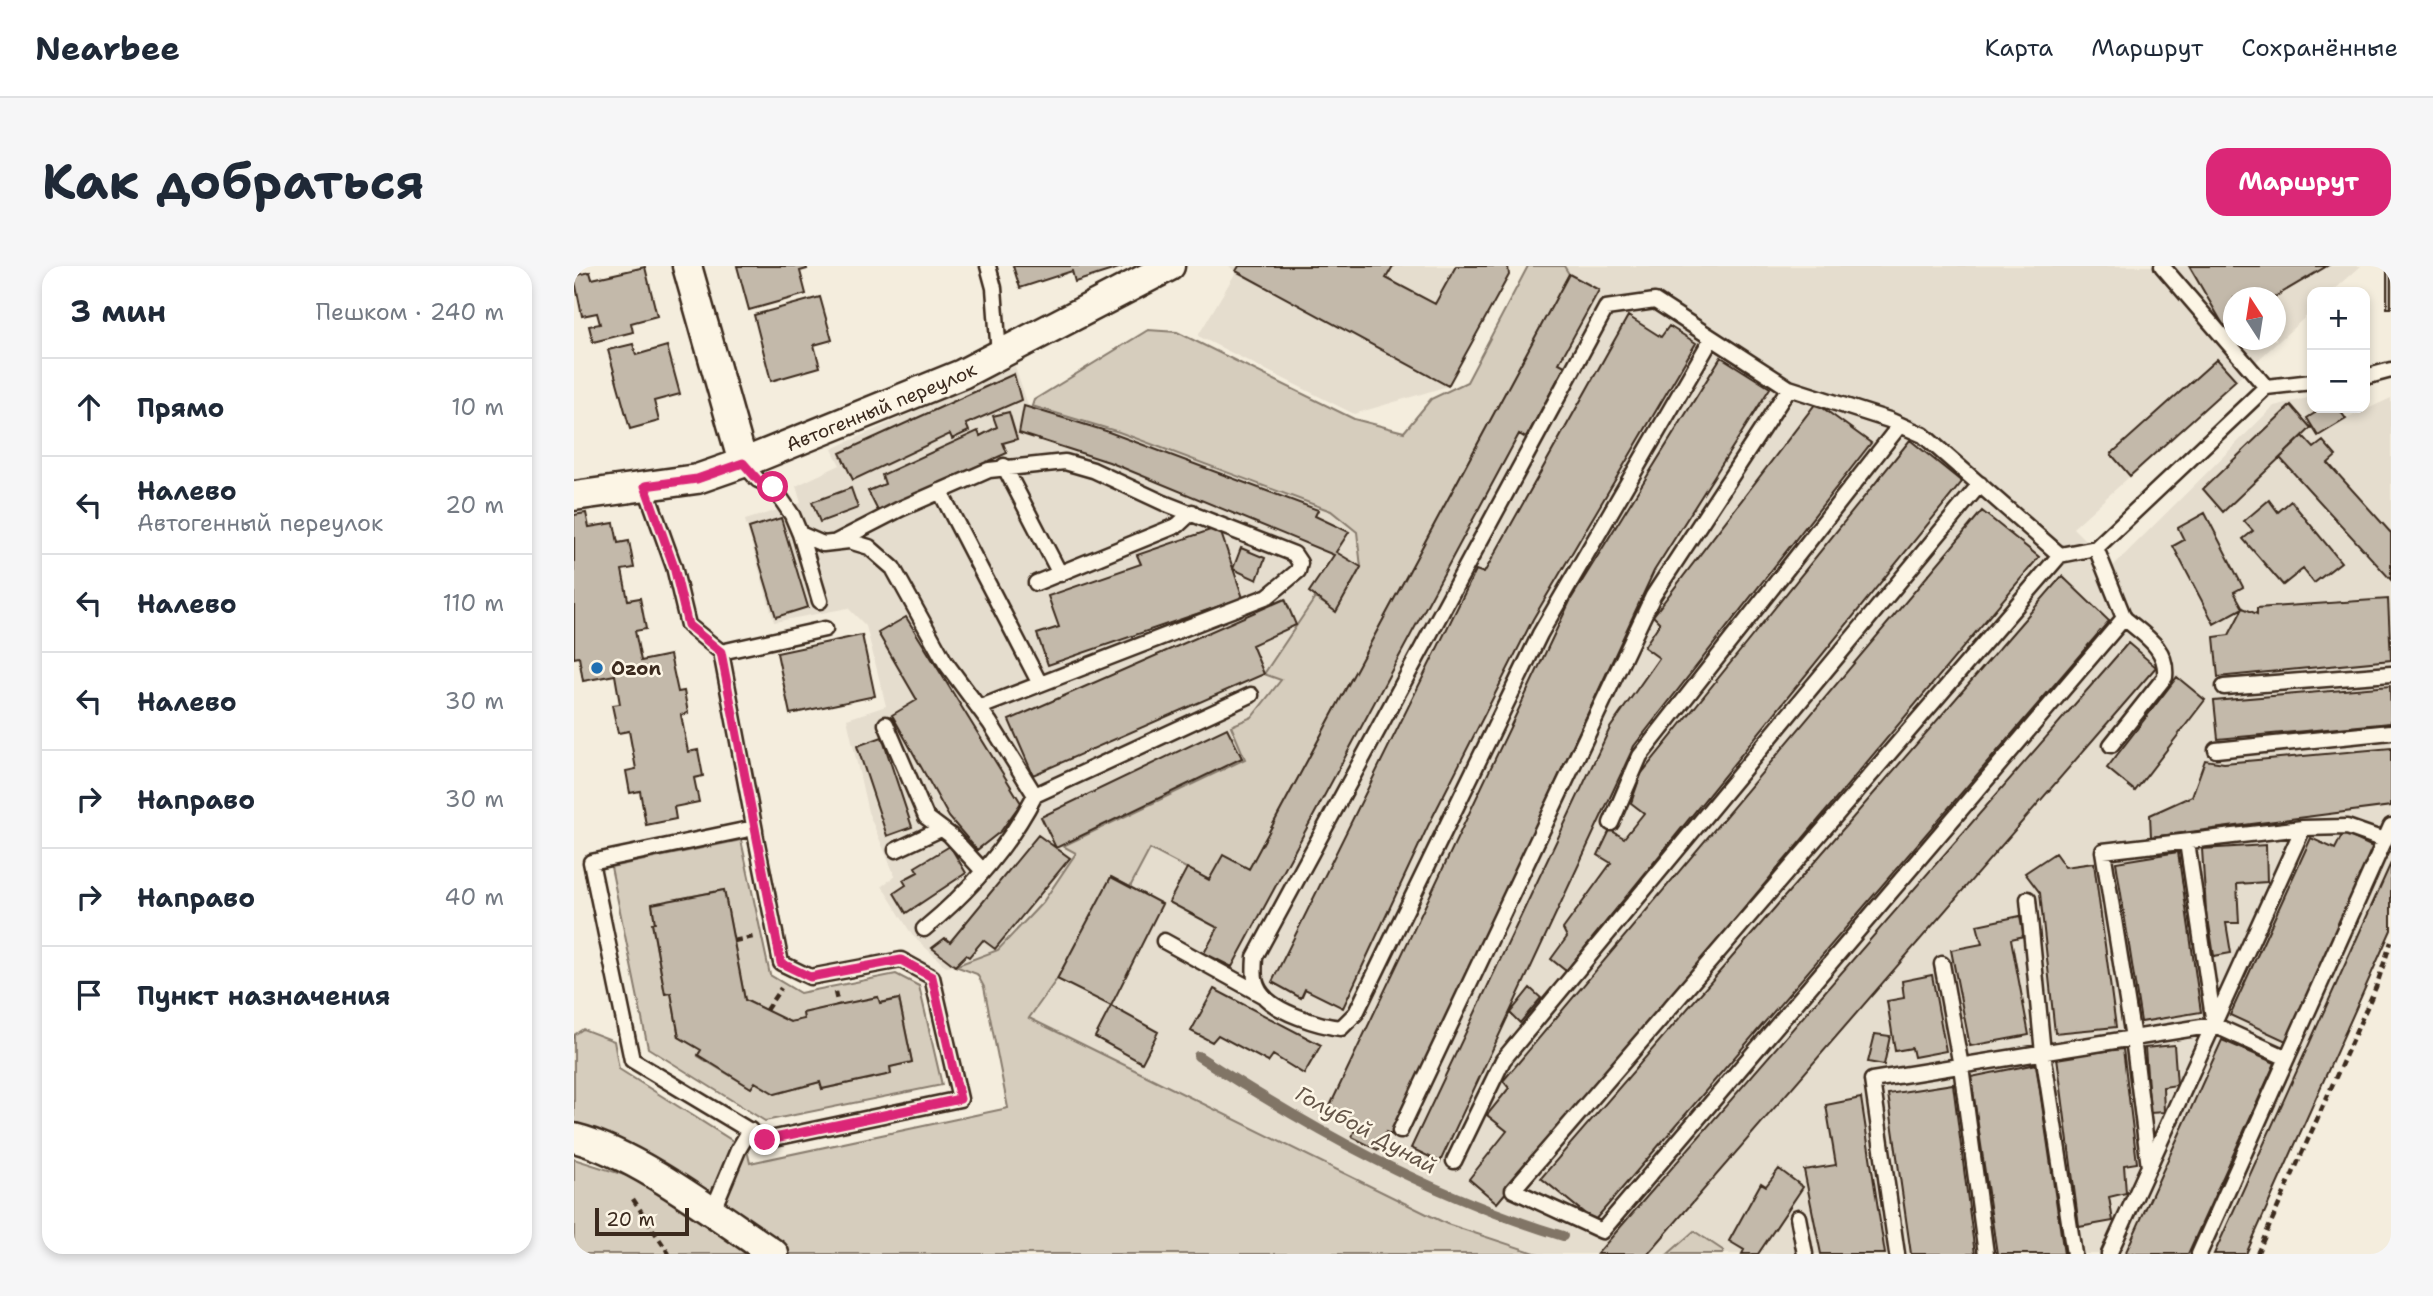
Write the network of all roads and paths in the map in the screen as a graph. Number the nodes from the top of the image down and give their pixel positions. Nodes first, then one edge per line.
1 (687, 266) edge
2 (988, 266) edge
3 (1170, 266) edge
4 (2162, 266) edge
5 (1712, 338) junction
6 (999, 355) junction
7 (2391, 370) edge
8 (2370, 375) edge
9 (2307, 383) edge
10 (2266, 387) junction
11 (1789, 388) junction
12 (1900, 425) junction
13 (743, 463) junction
14 (1004, 466) junction
15 (1980, 484) junction
16 (645, 486) junction
17 (940, 491) junction
18 (574, 496) edge
19 (1192, 512) junction
20 (800, 534) junction
21 (836, 542) junction
22 (2096, 548) junction
23 (2060, 555) junction
24 (1060, 574) junction
25 (1036, 583) dead end
26 (820, 600) dead end
27 (2124, 618) junction
28 (825, 629) dead end
29 (721, 652) junction
30 (2391, 674) edge
31 (1040, 684) junction
32 (2224, 687) dead end
33 (1251, 695) dead end
34 (978, 708) junction
35 (886, 724) dead end
36 (2391, 732) edge
37 (2111, 745) dead end
38 (2216, 750) dead end
39 (1035, 795) junction
40 (1611, 823) dead end
41 (2391, 826) edge
42 (2303, 828) junction
43 (941, 829) junction
44 (755, 831) junction
45 (2384, 841) junction
46 (2187, 842) junction
47 (896, 850) dead end
48 (983, 871) junction
49 (2028, 899) dead end
50 (924, 929) dead end
51 (761, 935) dead end
52 (734, 941) dead end
53 (1164, 941) dead end
54 (2391, 942) edge
55 (1942, 964) dead end
56 (784, 984) dead end
57 (1262, 995) junction
58 (766, 1010) dead end
59 (2214, 1025) junction
60 (2133, 1038) junction
61 (2043, 1053) junction
62 (2287, 1058) junction
63 (1961, 1066) junction
64 (751, 1130) junction
65 (1400, 1131) dead end
66 (574, 1138) edge
67 (1454, 1161) dead end
68 (2149, 1167) junction
69 (712, 1212) junction
70 (1798, 1217) dead end
71 (1802, 1237) junction
72 (774, 1254) edge
73 (1794, 1254) edge
74 (1805, 1254) edge
75 (1897, 1254) edge
76 (1986, 1254) edge
77 (2074, 1254) edge
78 (2109, 1254) edge
79 (2199, 1254) edge
80 (2257, 1254) edge

1 - 13 street
2 - 6 lane
3 - 6 street, Автогенный переулок
4 - 10 lane
5 - 11 lane
5 - 57 lane
5 - 57 lane
6 - 13 street, Автогенный переулок
7 - 8 lane
9 - 10 lane
10 - 22 lane
11 - 12 lane
11 - 65 lane
12 - 15 lane
12 - 40 lane
13 - 16 street, Автогенный переулок
13 - 20 lane
14 - 17 lane
14 - 19 lane
14 - 24 lane
15 - 23 lane
15 - 67 lane
16 - 18 street, Автогенный переулок
16 - 29 lane
17 - 21 lane
17 - 31 lane
19 - 24 lane
19 - 31 lane
20 - 21 lane
20 - 26 lane
21 - 34 lane
22 - 23 lane
22 - 27 lane
23 - 27 lane
24 - 25 lane
27 - 37 lane
28 - 29 lane
29 - 44 lane
30 - 32 lane
31 - 34 lane
33 - 39 lane
34 - 39 lane
35 - 43 lane
36 - 38 lane
39 - 48 lane
41 - 45 lane
42 - 45 lane
42 - 46 lane
42 - 59 lane
43 - 47 lane
43 - 48 lane
44 - 64 lane
44 - 64 lane
45 - 62 lane
46 - 59 lane
46 - 60 lane
48 - 50 lane
49 - 61 lane
51 - 52 path
53 - 57 lane
54 - 80 path
55 - 63 lane
56 - 58 path
59 - 60 lane
59 - 62 lane
59 - 68 lane
60 - 61 lane
60 - 68 lane
61 - 63 lane
61 - 77 lane
62 - 79 lane
63 - 75 lane
63 - 76 lane
64 - 69 lane
66 - 69 street
68 - 78 lane
69 - 72 street
70 - 71 lane
71 - 73 lane
71 - 74 lane

